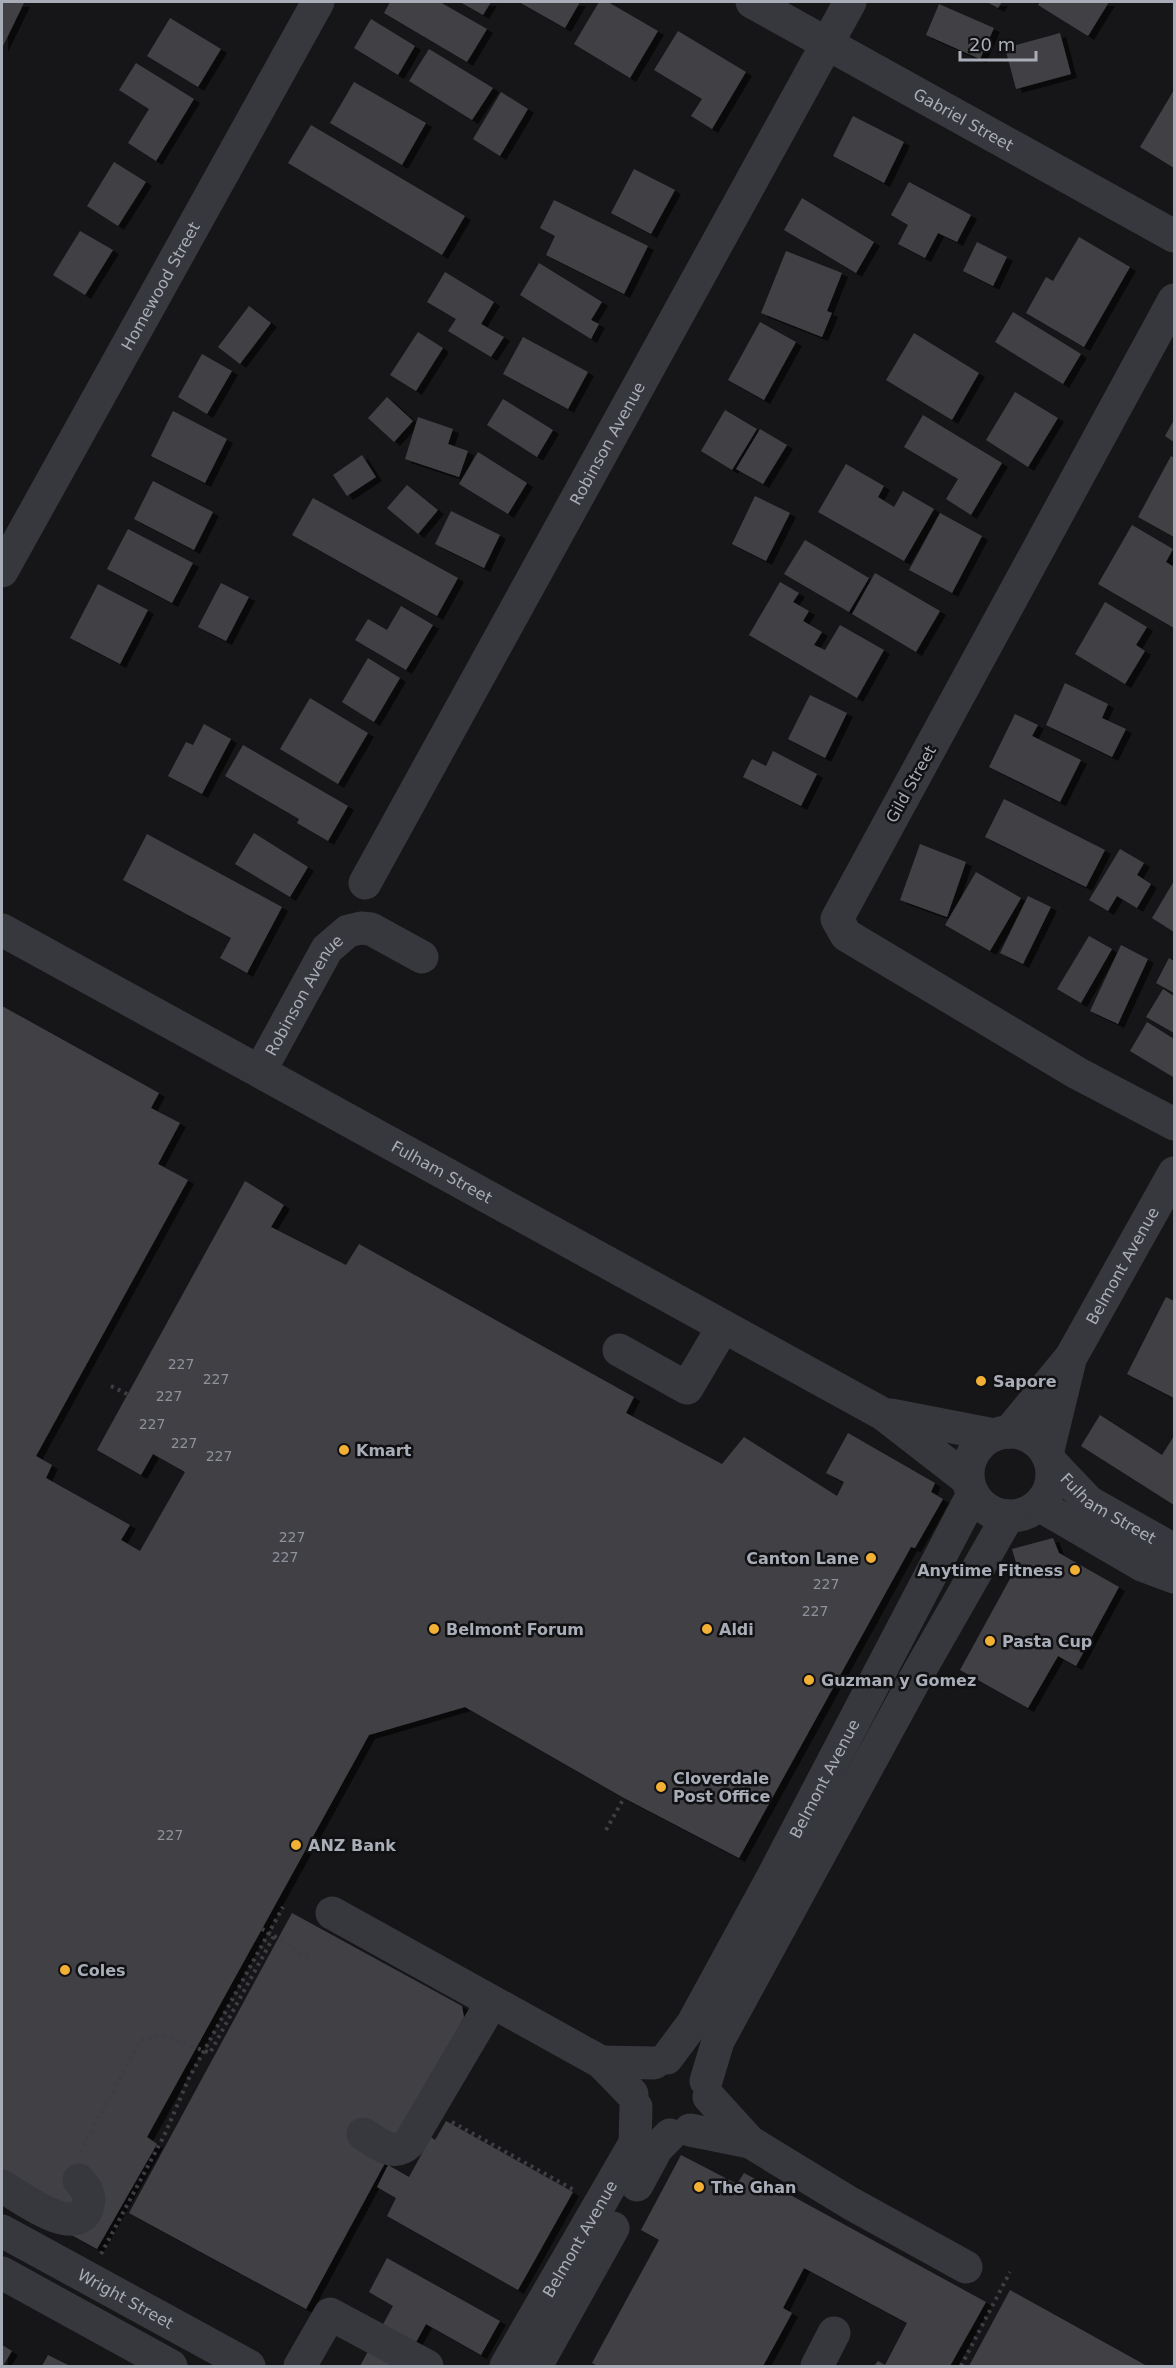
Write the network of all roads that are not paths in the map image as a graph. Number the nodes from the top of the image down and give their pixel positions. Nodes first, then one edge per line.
1 (318, 2) edge
2 (752, 2) edge
3 (850, 2) edge
4 (827, 43) junction
5 (1174, 236) edge
6 (1174, 300) edge
7 (2, 571) edge
8 (365, 884) dead end
9 (2, 930) edge
10 (422, 957) dead end
11 (260, 1071) junction
12 (1174, 1124) edge
13 (1174, 1173) edge
14 (723, 1327) junction
15 (619, 1350) dead end
16 (1071, 1357) junction
17 (883, 1414) junction
18 (1001, 1434) junction
19 (1048, 1457) junction
20 (971, 1487) junction
21 (1039, 1505) junction
22 (1008, 1516) junction
23 (1174, 1550) edge
24 (1174, 1577) edge
25 (332, 1913) dead end
26 (492, 2002) junction
27 (661, 2061) junction
28 (601, 2062) junction
29 (707, 2089) junction
30 (634, 2101) junction
31 (680, 2132) junction
32 (363, 2134) dead end
33 (750, 2142) junction
34 (79, 2168) road end
35 (2, 2186) edge
36 (2, 2231) edge
37 (966, 2267) dead end
38 (2, 2273) edge
39 (834, 2333) dead end
40 (171, 2367) edge
41 (249, 2367) edge
42 (300, 2367) edge
43 (427, 2367) edge
44 (506, 2367) edge
45 (536, 2367) edge
46 (817, 2367) edge

1 - 7 street, Homewood Street
2 - 4 street, Gabriel Street
3 - 4 street, Robinson Avenue
4 - 5 street, Gabriel Street
4 - 8 street, Robinson Avenue
6 - 12 street, Gild Street
9 - 11 street, Fulham Street
10 - 11 street, Robinson Avenue
11 - 14 street, Fulham Street
13 - 16 street, Belmont Avenue
14 - 15 street
14 - 17 street, Fulham Street
16 - 18 street, Belmont Avenue
16 - 19 street, Belmont Avenue
17 - 18 street, Fulham Street
17 - 20 street, Fulham Street
18 - 19 street
18 - 20 street, Belmont Avenue
19 - 21 street, Belmont Avenue
19 - 23 street, Fulham Street
20 - 22 street
20 - 27 street, Belmont Avenue
21 - 22 street
21 - 24 street, Fulham Street
22 - 29 street, Belmont Avenue
25 - 26 street
26 - 28 street
26 - 32 street
27 - 28 street
27 - 29 street
27 - 30 street, Belmont Avenue
28 - 30 street
29 - 31 street, Belmont Avenue
29 - 33 street
30 - 31 street
30 - 44 street, Belmont Avenue
31 - 33 street
31 - 45 street, Belmont Avenue
33 - 37 street
34 - 35 street
36 - 41 street, Wright Street
38 - 40 street
39 - 46 street
42 - 43 street

